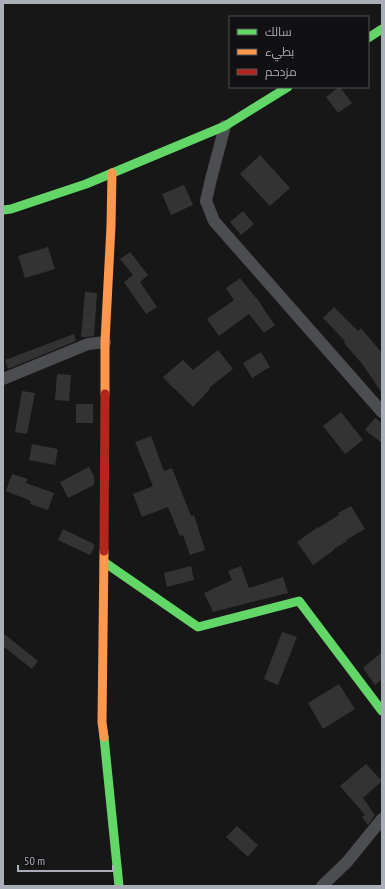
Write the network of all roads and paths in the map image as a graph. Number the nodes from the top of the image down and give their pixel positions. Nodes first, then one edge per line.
1 (382, 29) edge
2 (369, 37) edge
3 (286, 88) edge
4 (225, 126) junction
5 (112, 173) junction
6 (3, 210) edge
7 (105, 342) junction
8 (3, 379) edge
9 (382, 412) edge
10 (104, 562) junction
11 (382, 711) edge
12 (382, 819) edge
13 (119, 886) edge
14 (322, 886) edge

1 - 2 street
3 - 4 street
4 - 5 street
4 - 9 street
5 - 6 street
5 - 7 street
7 - 8 street
7 - 10 street
10 - 11 street
10 - 13 street
12 - 14 street

